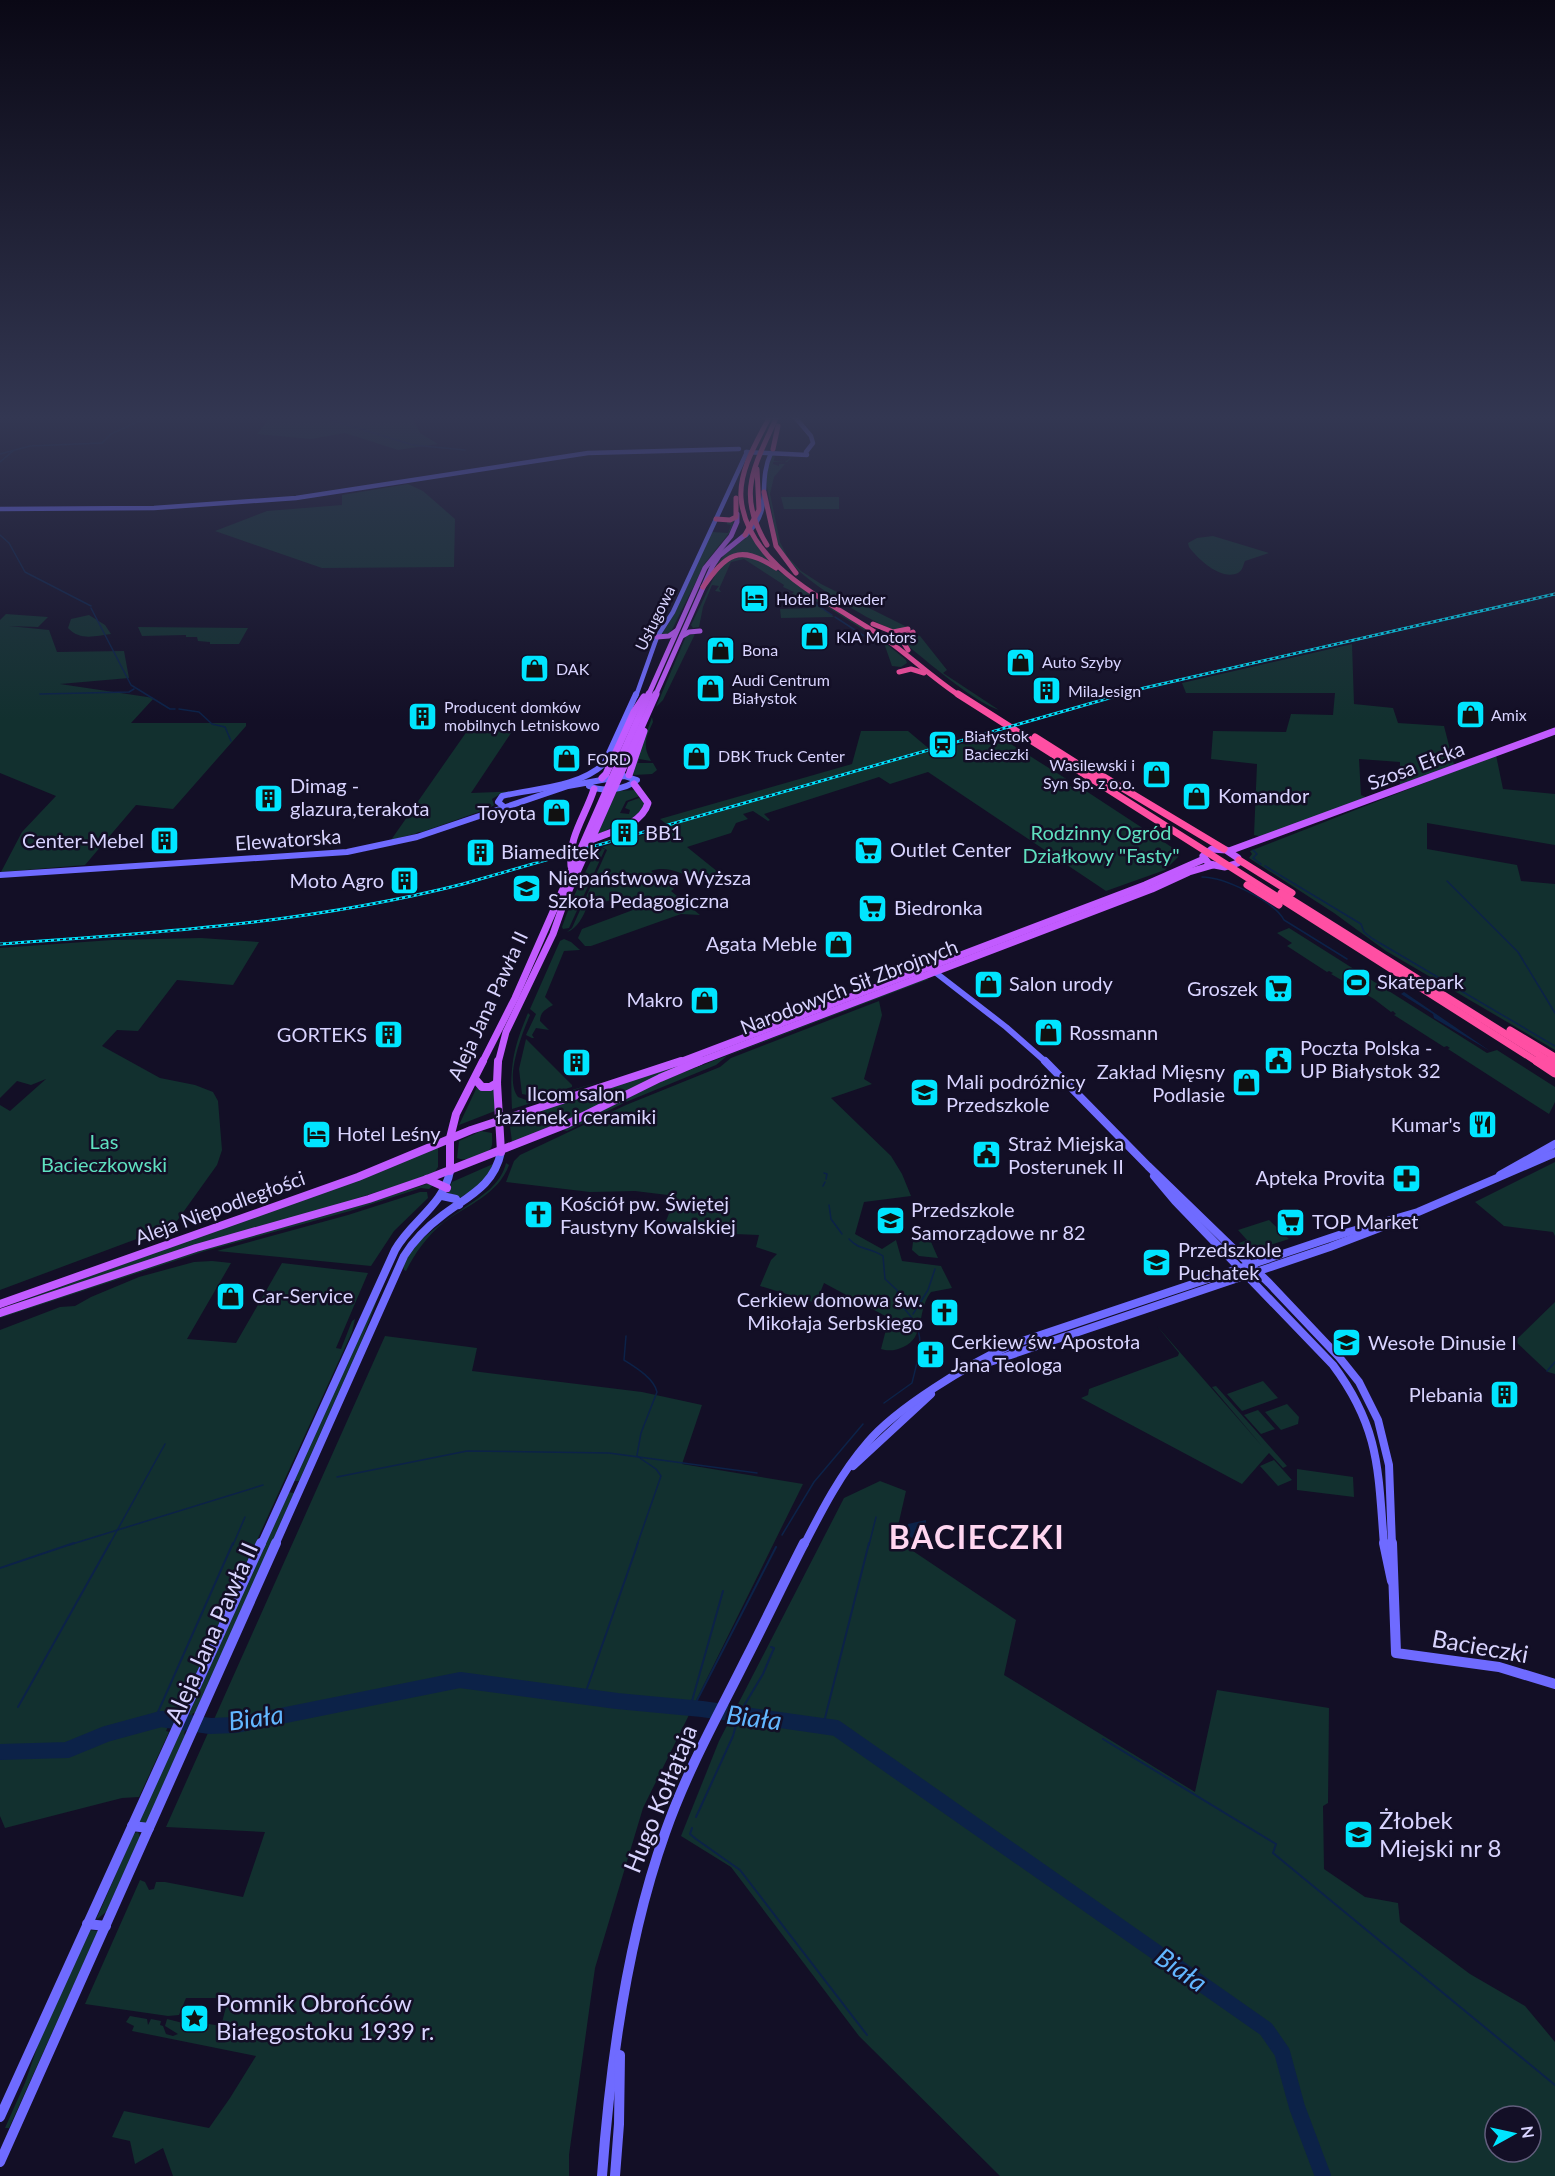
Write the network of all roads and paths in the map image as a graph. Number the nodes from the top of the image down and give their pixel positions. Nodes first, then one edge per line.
1 (734, 518) edge
2 (737, 518) edge
3 (745, 518) edge
4 (751, 518) edge
5 (758, 518) edge
6 (770, 518) edge
7 (716, 519) joint
8 (745, 535) joint
9 (796, 576) junction
10 (703, 587) junction
11 (688, 622) junction
12 (873, 624) junction
13 (677, 630) junction
14 (657, 637) junction
15 (681, 637) junction
16 (670, 647) junction
17 (906, 652) junction
18 (934, 678) junction
19 (651, 689) junction
20 (648, 711) junction
21 (994, 715) junction
22 (638, 725) junction
23 (1555, 731) edge
24 (1077, 767) junction
25 (629, 775) junction
26 (602, 778) junction
27 (634, 784) junction
28 (590, 786) junction
29 (606, 796) junction
30 (503, 806) junction
31 (590, 841) junction
32 (1263, 842) junction
33 (1227, 850) junction
34 (573, 856) junction
35 (1203, 857) junction
36 (1238, 858) junction
37 (1216, 866) junction
38 (0, 875) edge
39 (1149, 887) junction
40 (542, 933) junction
41 (553, 934) junction
42 (1374, 955) junction
43 (931, 969) junction
44 (894, 984) junction
45 (1431, 987) junction
46 (1453, 1009) junction
47 (1555, 1057) edge
48 (1555, 1065) edge
49 (1555, 1073) edge
50 (476, 1079) junction
51 (1555, 1080) edge
52 (497, 1083) junction
53 (498, 1122) junction
54 (450, 1138) junction
55 (1555, 1144) edge
56 (501, 1152) junction
57 (1555, 1153) edge
58 (1148, 1166) junction
59 (450, 1171) junction
60 (427, 1179) junction
61 (1493, 1180) junction
62 (447, 1188) junction
63 (442, 1196) junction
64 (459, 1204) junction
65 (1418, 1212) junction
66 (1250, 1265) junction
67 (1240, 1268) junction
68 (1258, 1273) junction
69 (1248, 1276) junction
70 (0, 1304) edge
71 (0, 1312) edge
72 (969, 1368) junction
73 (285, 1486) junction
74 (300, 1488) junction
75 (1392, 1581) junction
76 (1555, 1684) edge
77 (132, 1826) junction
78 (149, 1828) junction
79 (87, 1923) junction
80 (106, 1926) junction
81 (619, 2034) junction
82 (0, 2117) edge
83 (1, 2157) edge
84 (602, 2176) edge
85 (615, 2176) edge

1 - 7 highway
2 - 13 main road
3 - 9 highway
4 - 9 highway
5 - 8 highway
6 - 9 highway
7 - 14 street, Usługowa
8 - 10 main road
9 - 10 highway
9 - 12 highway
9 - 17 highway
10 - 11 main road
11 - 15 main road
11 - 15 main road
12 - 17 highway
12 - 17 highway
13 - 14 main road
13 - 16 main road
14 - 16 main road
14 - 30 street, Usługowa
15 - 20 main road
16 - 19 main road
17 - 18 highway
17 - 18 highway
17 - 21 highway
18 - 21 highway
19 - 22 main road
19 - 26 main road
20 - 22 main road
20 - 25 main road
21 - 24 highway
22 - 29 main road, Aleja Jana Pawła II
23 - 32 main road, Szosa Ełcka
24 - 33 highway
24 - 35 highway
24 - 42 highway
25 - 26 street
25 - 27 street
26 - 28 street
27 - 28 street, Elewatorska
27 - 31 main road
28 - 30 street, Elewatorska
28 - 34 main road
29 - 31 main road, Aleja Jana Pawła II
29 - 34 main road, Aleja Jana Pawła II
30 - 38 street, Elewatorska
31 - 41 main road, Aleja Jana Pawła II
32 - 33 main road, Szosa Ełcka
32 - 36 main road, Szosa Ełcka
33 - 35 main road, Szosa Ełcka
33 - 36 main road
34 - 40 main road, Aleja Jana Pawła II
35 - 37 main road
35 - 39 main road, Narodowych Sił Zbrojnych
36 - 37 main road, Szosa Ełcka
36 - 42 highway
37 - 39 main road, Narodowych Sił Zbrojnych
37 - 42 highway
39 - 43 main road, Narodowych Sił Zbrojnych
40 - 41 main road
40 - 50 main road, Aleja Jana Pawła II
41 - 52 main road, Aleja Jana Pawła II
42 - 45 highway
42 - 46 highway
43 - 44 main road, Narodowych Sił Zbrojnych
43 - 58 street
44 - 53 main road, Narodowych Sił Zbrojnych
44 - 56 main road, Narodowych Sił Zbrojnych
45 - 47 highway
45 - 48 highway
46 - 49 highway
46 - 51 highway
50 - 52 main road
50 - 54 main road, Aleja Jana Pawła II
52 - 53 main road, Aleja Jana Pawła II
53 - 54 main road, Narodowych Sił Zbrojnych
53 - 56 main road, Aleja Jana Pawła II
54 - 59 main road, Aleja Jana Pawła II
54 - 70 main road, Aleja Niepodległości
55 - 61 street, Hugo Kołłątaja
56 - 59 main road, Narodowych Sił Zbrojnych
56 - 64 street, Aleja Jana Pawła II
57 - 61 street, Hugo Kołłątaja
58 - 66 street
58 - 67 street
59 - 60 main road, Aleja Niepodległości
59 - 62 street, Aleja Jana Pawła II
60 - 62 main road
60 - 71 main road, Aleja Niepodległości
61 - 65 street, Hugo Kołłątaja
62 - 63 street, Aleja Jana Pawła II
63 - 64 street
63 - 73 street, Aleja Jana Pawła II
64 - 74 street, Aleja Jana Pawła II
65 - 66 street, Hugo Kołłątaja
65 - 68 street, Hugo Kołłątaja
66 - 67 street, Hugo Kołłątaja
66 - 68 street
67 - 69 street
67 - 72 street, Hugo Kołłątaja
68 - 69 street, Hugo Kołłątaja
68 - 75 street
69 - 72 street, Hugo Kołłątaja
69 - 75 street
72 - 81 street, Hugo Kołłątaja
73 - 74 street
73 - 77 street, Aleja Jana Pawła II
74 - 78 street, Aleja Jana Pawła II
75 - 76 street, Bacieczki
77 - 78 street
77 - 79 street, Aleja Jana Pawła II
78 - 80 street, Aleja Jana Pawła II
79 - 80 street
79 - 82 street, Aleja Jana Pawła II
80 - 83 street, Aleja Jana Pawła II
81 - 84 street, Hugo Kołłątaja
81 - 85 street, Hugo Kołłątaja

